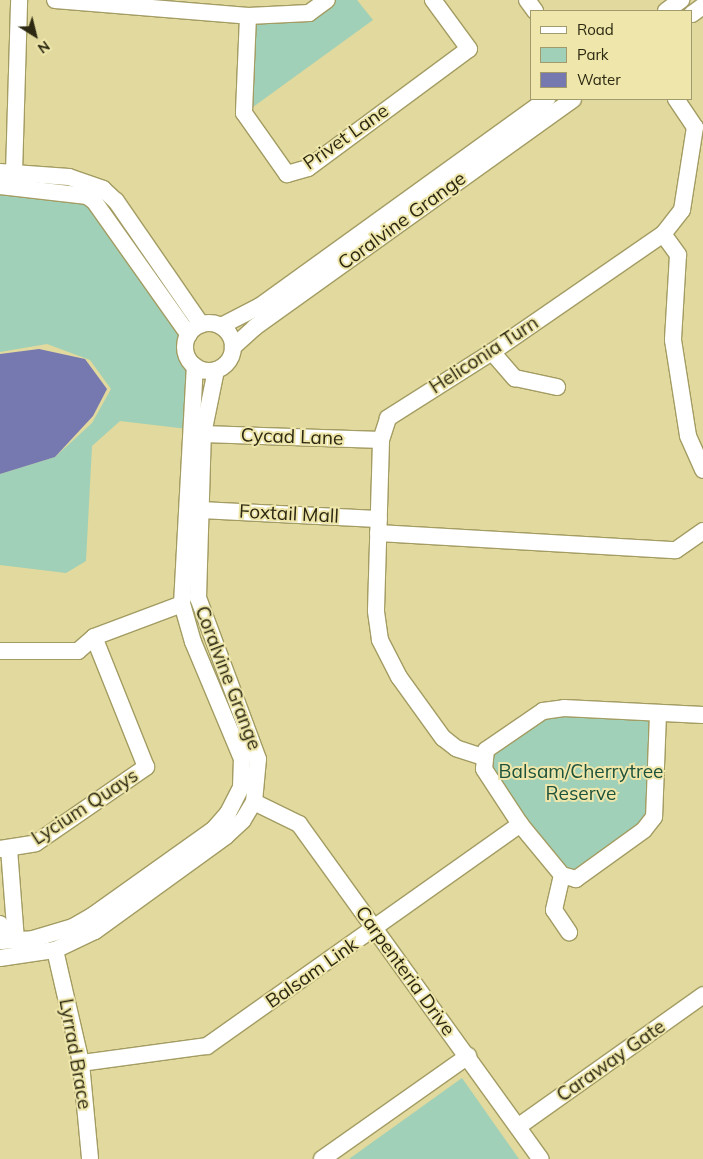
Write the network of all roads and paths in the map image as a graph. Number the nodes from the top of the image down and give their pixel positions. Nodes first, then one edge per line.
1 (19, 0) edge
2 (54, 0) edge
3 (327, 0) edge
4 (433, 0) edge
5 (681, 0) edge
6 (154, 4) edge
7 (667, 10) edge
8 (248, 16) junction
9 (546, 100) edge
10 (572, 100) edge
11 (677, 100) edge
12 (7, 172) edge
13 (0, 186) edge
14 (664, 234) junction
15 (222, 326) junction
16 (195, 329) junction
17 (234, 347) junction
18 (492, 352) junction
19 (196, 366) junction
20 (216, 370) junction
21 (557, 388) dead end
22 (203, 434) junction
23 (381, 440) junction
24 (703, 470) edge
25 (199, 510) junction
26 (379, 526) junction
27 (703, 531) edge
28 (182, 604) junction
29 (94, 637) junction
30 (0, 651) edge
31 (658, 714) junction
32 (703, 715) edge
33 (482, 757) junction
34 (254, 802) junction
35 (520, 824) junction
36 (5, 849) edge
37 (562, 875) junction
38 (374, 929) junction
39 (569, 932) dead end
40 (4, 936) edge
41 (55, 950) junction
42 (0, 958) edge
43 (703, 995) edge
44 (468, 1056) junction
45 (81, 1063) junction
46 (519, 1126) junction
47 (90, 1159) edge
48 (322, 1159) edge
49 (541, 1159) edge

1 - 12 street
2 - 6 street
3 - 8 street
4 - 8 street, Privet Lane
5 - 7 street
6 - 8 street
9 - 15 street, Coralvine Grange
10 - 17 street, Coralvine Grange
11 - 14 street, Heliconia Turn
12 - 16 street
13 - 16 street
14 - 18 street, Heliconia Turn
14 - 24 street
15 - 16 street
15 - 17 street
16 - 19 street, Coralvine Grange
17 - 20 street, Coralvine Grange
18 - 21 street
18 - 23 street, Heliconia Turn
19 - 20 street
19 - 28 street, Coralvine Grange
20 - 22 street, Coralvine Grange
22 - 23 street, Cycad Lane
22 - 25 street, Coralvine Grange
23 - 26 street, Heliconia Turn
25 - 26 street, Foxtail Mall
25 - 34 street, Coralvine Grange
26 - 27 street
26 - 33 street, Heliconia Turn
28 - 29 street
28 - 40 street, Coralvine Grange
29 - 30 street
29 - 36 street, Lycium Quays
31 - 32 street
31 - 33 street
31 - 37 street
33 - 35 street
34 - 38 street, Carpenteria Drive
34 - 41 street, Coralvine Grange
35 - 37 street
35 - 38 street, Balsam Link
36 - 40 street
37 - 39 street
38 - 44 street, Carpenteria Drive
38 - 45 street, Balsam Link
41 - 42 street, Coralvine Grange
41 - 45 street, Lyrrad Brace
43 - 46 street, Caraway Gate
44 - 46 street, Carpenteria Drive
44 - 48 street
45 - 47 street, Lyrrad Brace
46 - 49 street, Carpenteria Drive

